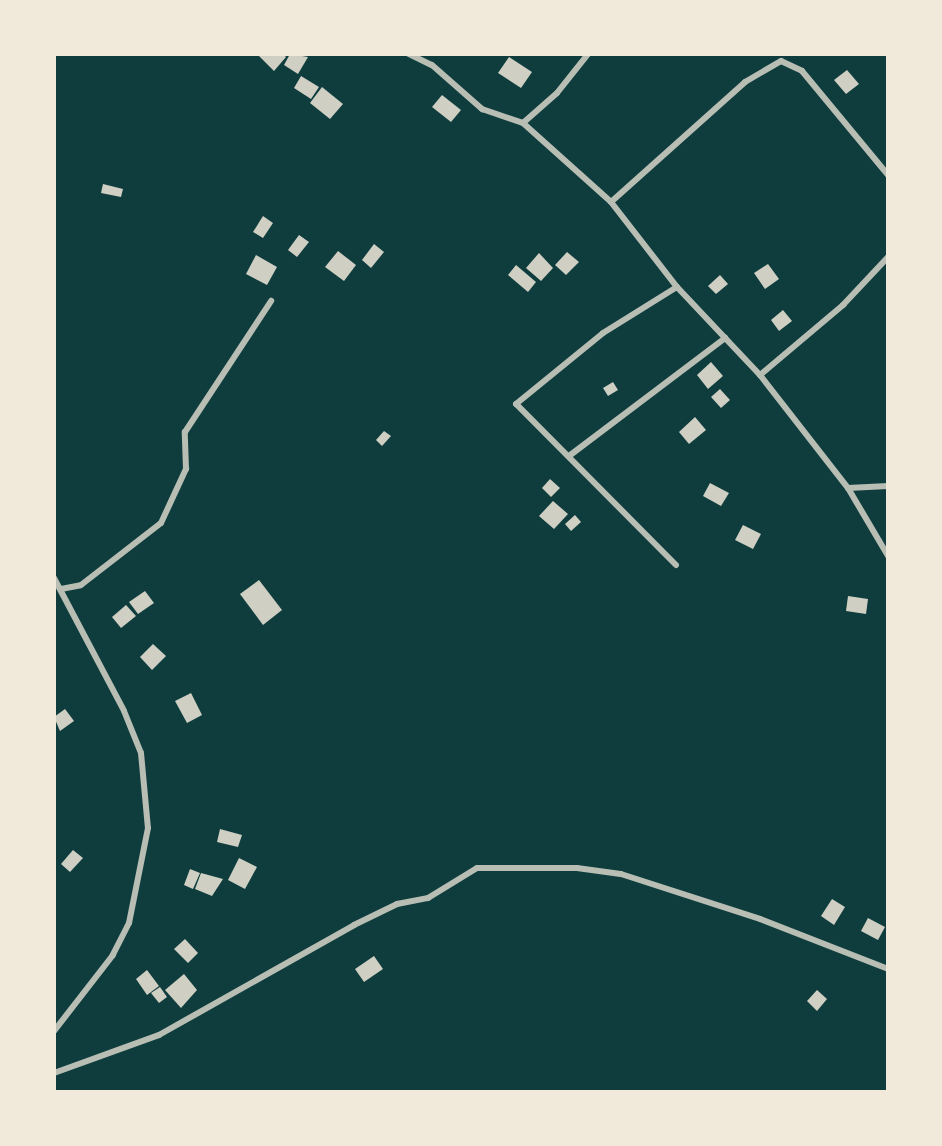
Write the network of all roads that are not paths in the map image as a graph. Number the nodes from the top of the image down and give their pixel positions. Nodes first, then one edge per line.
1 (410, 54) edge
2 (588, 54) edge
3 (523, 123) junction
4 (888, 175) edge
5 (611, 202) junction
6 (888, 257) edge
7 (677, 287) junction
8 (271, 301) dead end
9 (725, 338) junction
10 (761, 375) junction
11 (569, 456) junction
12 (888, 486) edge
13 (848, 488) junction
14 (888, 556) edge
15 (676, 565) dead end
16 (54, 578) edge
17 (61, 589) junction
18 (888, 969) edge
19 (54, 1031) edge
20 (54, 1073) edge

1 - 3 street
2 - 3 street
3 - 5 street
4 - 5 street
5 - 7 street
6 - 10 street
7 - 9 street
7 - 11 street
8 - 17 street
9 - 10 street
9 - 11 street
10 - 13 street
11 - 15 street
12 - 13 street
13 - 14 street
16 - 17 street
17 - 19 street
18 - 20 street

